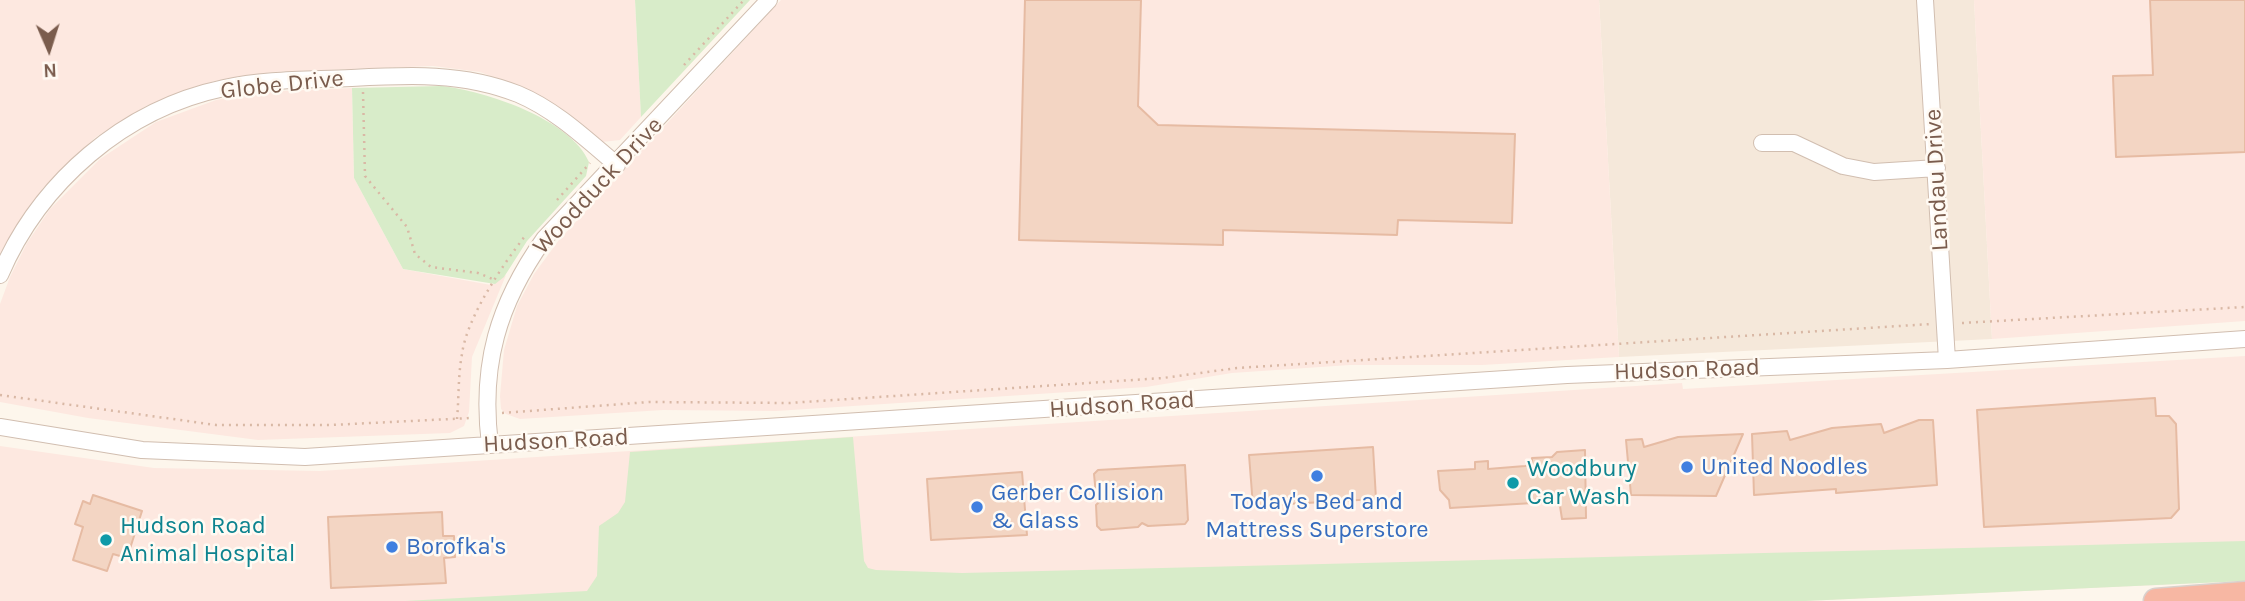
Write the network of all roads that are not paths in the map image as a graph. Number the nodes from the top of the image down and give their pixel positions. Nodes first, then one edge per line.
1 (769, 0) edge
2 (1925, 0) edge
3 (1762, 142) dead end
4 (617, 165) junction
5 (1937, 168) junction
6 (0, 275) edge
7 (2245, 339) edge
8 (1947, 359) junction
9 (0, 427) edge
10 (490, 445) junction
11 (2245, 595) edge
12 (2156, 601) edge

1 - 4 street, Woodduck Drive
2 - 5 street, Landau Drive
3 - 5 street
4 - 6 street, Globe Drive
4 - 10 street, Woodduck Drive
5 - 8 street, Landau Drive
7 - 8 street, Hudson Road
8 - 10 street, Hudson Road
9 - 10 street, Hudson Road
11 - 12 highway

